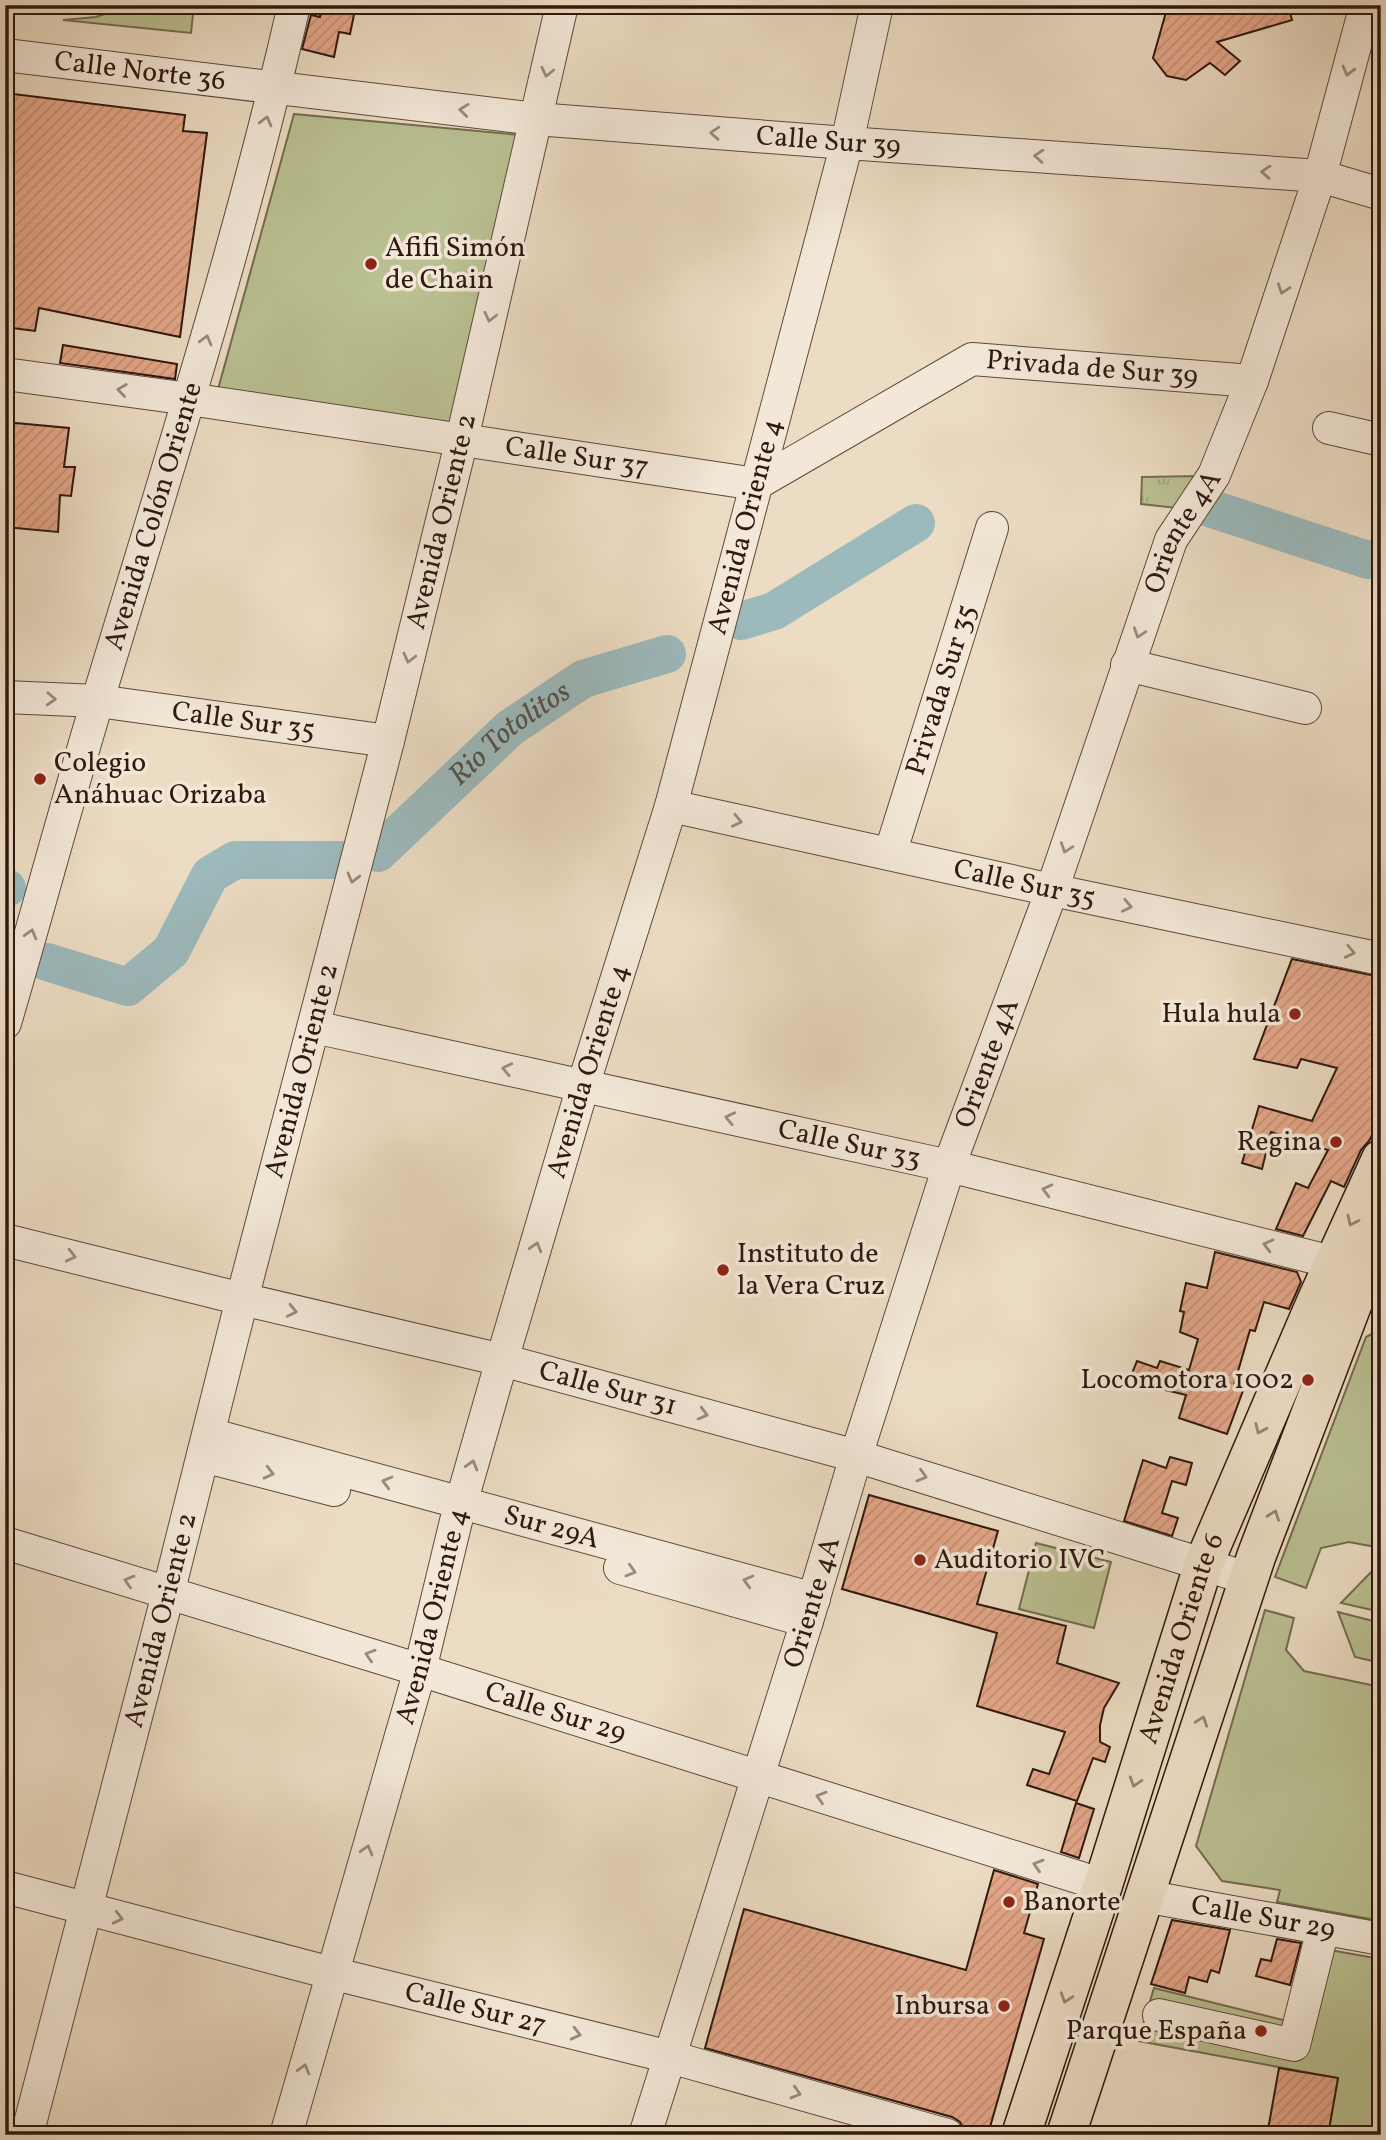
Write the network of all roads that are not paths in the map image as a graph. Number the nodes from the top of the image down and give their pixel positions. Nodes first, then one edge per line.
1 (294, 5) edge
2 (562, 5) edge
3 (877, 5) edge
4 (1366, 5) edge
5 (5, 55) edge
6 (275, 88) junction
7 (536, 119) junction
8 (847, 143) junction
9 (1320, 176) junction
10 (1381, 194) edge
11 (5, 374) edge
12 (1252, 381) junction
13 (189, 399) junction
14 (1329, 428) dead end
15 (462, 439) junction
16 (1381, 440) edge
17 (757, 484) junction
18 (992, 528) dead end
19 (1127, 665) junction
20 (5, 696) edge
21 (98, 701) junction
22 (1305, 708) dead end
23 (388, 741) junction
24 (671, 806) junction
25 (890, 854) junction
26 (1052, 890) junction
27 (1381, 959) edge
28 (5, 1023) edge
29 (314, 1027) junction
30 (583, 1086) junction
31 (1381, 1159) edge
32 (949, 1166) junction
33 (1381, 1237) edge
34 (5, 1240) edge
35 (1360, 1269) edge
36 (242, 1299) junction
37 (502, 1360) junction
38 (206, 1445) junction
39 (856, 1456) junction
40 (459, 1511) junction
41 (5, 1543) edge
42 (1208, 1552) junction
43 (1253, 1568) junction
44 (168, 1594) junction
45 (810, 1610) junction
46 (420, 1670) junction
47 (758, 1777) junction
48 (1103, 1885) junction
49 (5, 1887) edge
50 (1144, 1896) junction
51 (86, 1910) junction
52 (1323, 1928) junction
53 (1381, 1939) edge
54 (331, 1973) junction
55 (1160, 2015) dead end
56 (670, 2057) junction
57 (27, 2135) edge
58 (286, 2135) edge
59 (645, 2135) edge
60 (947, 2135) edge
61 (1021, 2135) edge
62 (1066, 2135) edge

1 - 6 street, Avenida Colón Oriente
2 -> 7 street, Avenida Oriente 2
3 - 8 street, Avenida Oriente 4
4 -> 9 street, Oriente 4A
5 - 6 street, Calle Norte 36
7 -> 6 street, Calle Sur 39
13 -> 6 street, Avenida Colón Oriente
8 -> 7 street, Calle Sur 39
7 -> 15 street, Avenida Oriente 2
9 -> 8 street, Calle Sur 39
8 - 17 street, Avenida Oriente 4
9 - 10 street, Calle Sur 39
9 -> 12 street, Oriente 4A
13 -> 11 street, Calle Sur 37
12 - 17 street, Privada de Sur 39
12 -> 19 street, Oriente 4A
13 - 15 street, Calle Sur 37
13 - 21 street, Avenida Colón Oriente
14 - 16 street
15 - 17 street, Calle Sur 37
15 -> 23 street, Avenida Oriente 2
17 - 24 street, Avenida Oriente 4
18 - 25 street, Privada Sur 35
19 - 22 street
19 -> 26 street, Oriente 4A
20 -> 21 street, Calle Sur 35
21 - 23 street, Calle Sur 35
28 -> 21 street, Avenida Colón Oriente
23 -> 29 street, Avenida Oriente 2
24 -> 25 street, Calle Sur 35
24 - 30 street, Avenida Oriente 4
25 - 26 street, Calle Sur 35
26 -> 27 street, Calle Sur 35
26 - 32 street, Oriente 4A
30 -> 29 street, Calle Sur 33
29 - 36 street, Avenida Oriente 2
32 -> 30 street, Calle Sur 33
37 -> 30 street, Avenida Oriente 4
31 -> 35 main road, Avenida Oriente 6
35 -> 32 street, Calle Sur 33
32 - 39 street, Oriente 4A
33 - 35 main road, Avenida Oriente 6
34 -> 36 street, Calle Sur 31
35 -> 42 main road, Avenida Oriente 6
43 -> 35 main road, Avenida Oriente 6
36 -> 37 street, Calle Sur 31
36 - 38 street, Avenida Oriente 2
37 -> 39 street, Calle Sur 31
40 -> 37 street, Avenida Oriente 4
38 - 40 street, Sur 29A
38 - 44 street, Avenida Oriente 2
39 -> 42 street, Calle Sur 31
39 - 45 street, Oriente 4A
40 - 45 street, Sur 29A
40 - 46 street, Avenida Oriente 4
44 -> 41 street, Calle Sur 29
42 - 43 main road
42 -> 48 main road, Avenida Oriente 6
50 -> 43 main road, Avenida Oriente 6
46 -> 44 street, Calle Sur 29
44 - 51 street, Avenida Oriente 2
45 - 47 street, Oriente 4A
46 - 47 street, Calle Sur 29
54 -> 46 street, Avenida Oriente 4
48 -> 47 street, Calle Sur 29
47 - 56 street, Oriente 4A
48 - 50 street
48 -> 61 main road, Avenida Oriente 6
49 - 51 street, Calle Sur 27
50 - 52 street, Calle Sur 29
50 - 62 main road, Avenida Oriente 6
51 -> 54 street, Calle Sur 27
51 - 57 street, Avenida Oriente 2
52 - 53 street, Calle Sur 29
52 - 55 street
54 -> 56 street, Calle Sur 27
58 -> 54 street, Avenida Oriente 4
56 - 59 street, Oriente 4A
56 -> 60 street, Calle Sur 27

